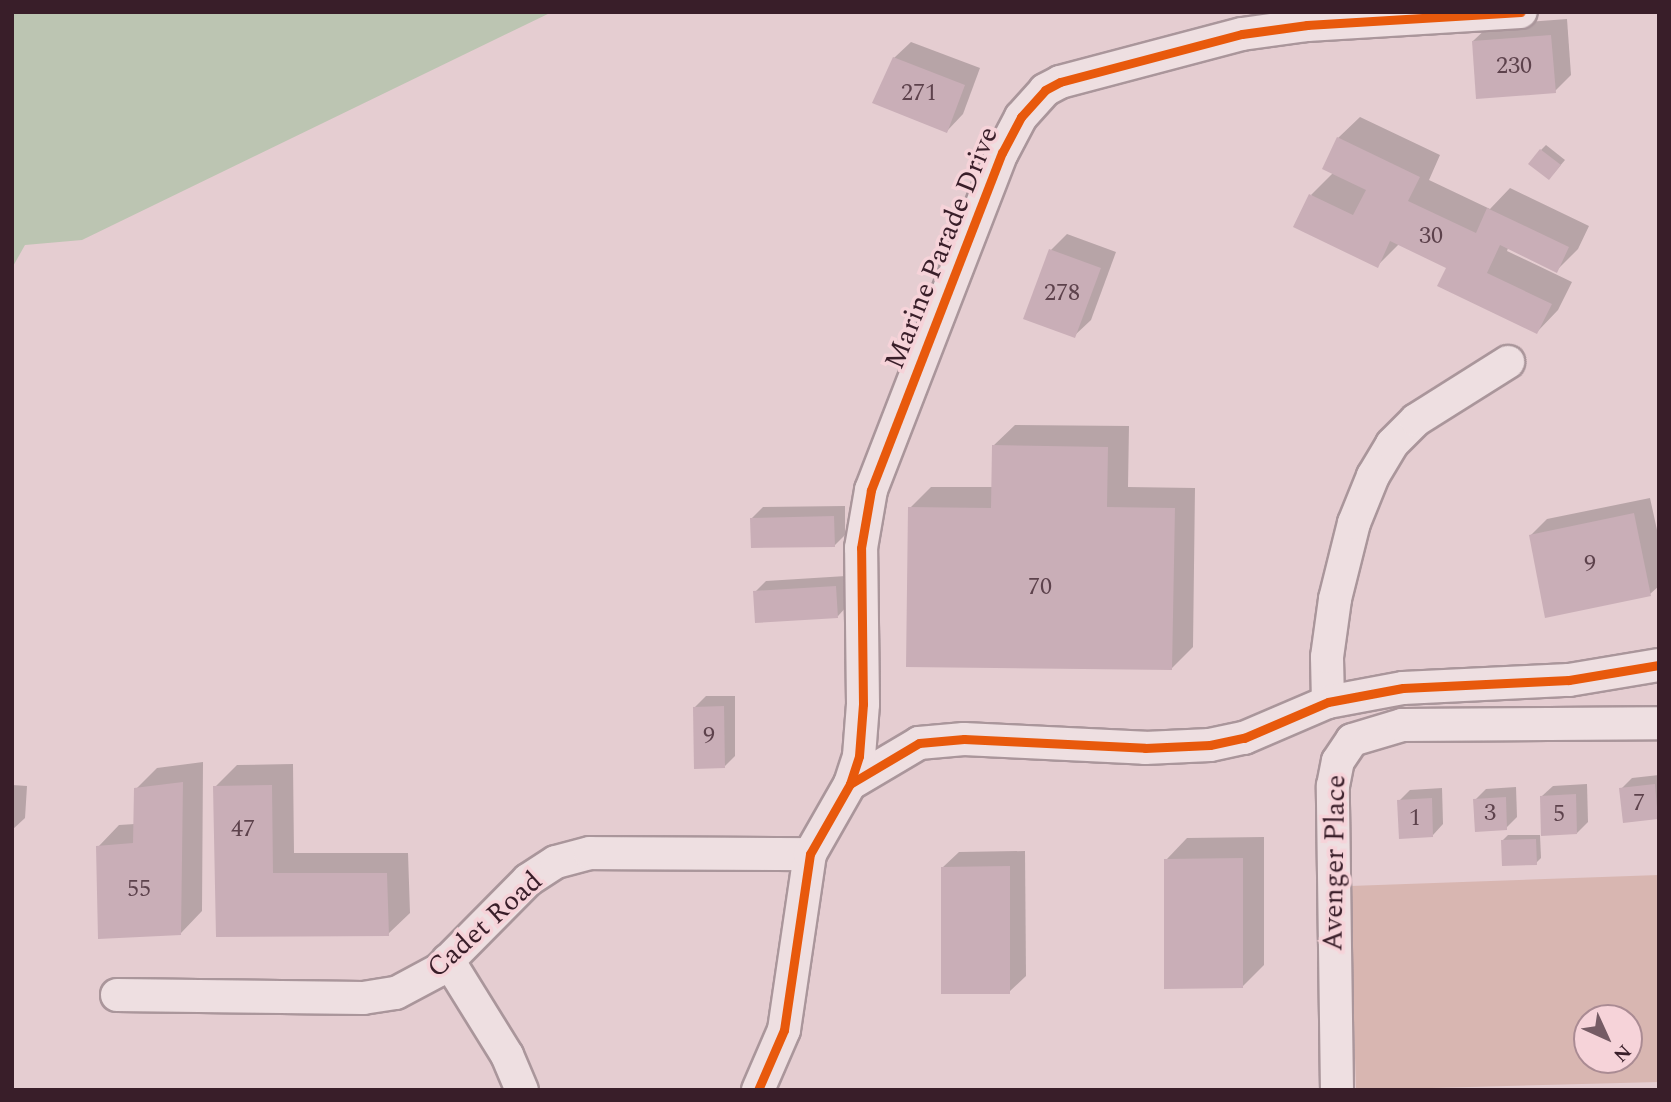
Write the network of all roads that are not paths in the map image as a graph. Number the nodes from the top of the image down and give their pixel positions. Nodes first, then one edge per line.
1 (1521, 12) edge
2 (1508, 362) dead end
3 (1659, 665) edge
4 (1328, 702) junction
5 (1659, 723) edge
6 (850, 783) junction
7 (810, 854) junction
8 (448, 960) junction
9 (117, 995) dead end
10 (522, 1090) edge
11 (758, 1090) edge
12 (1337, 1090) edge

1 - 6 street, Marine Parade Drive
2 - 4 street
3 - 4 street
4 - 6 street
5 - 12 street, Avenger Place
6 - 7 street, Marine Parade Drive
7 - 8 street, Cadet Road
7 - 11 street, Marine Parade Drive
8 - 9 street, Cadet Road
8 - 10 street

